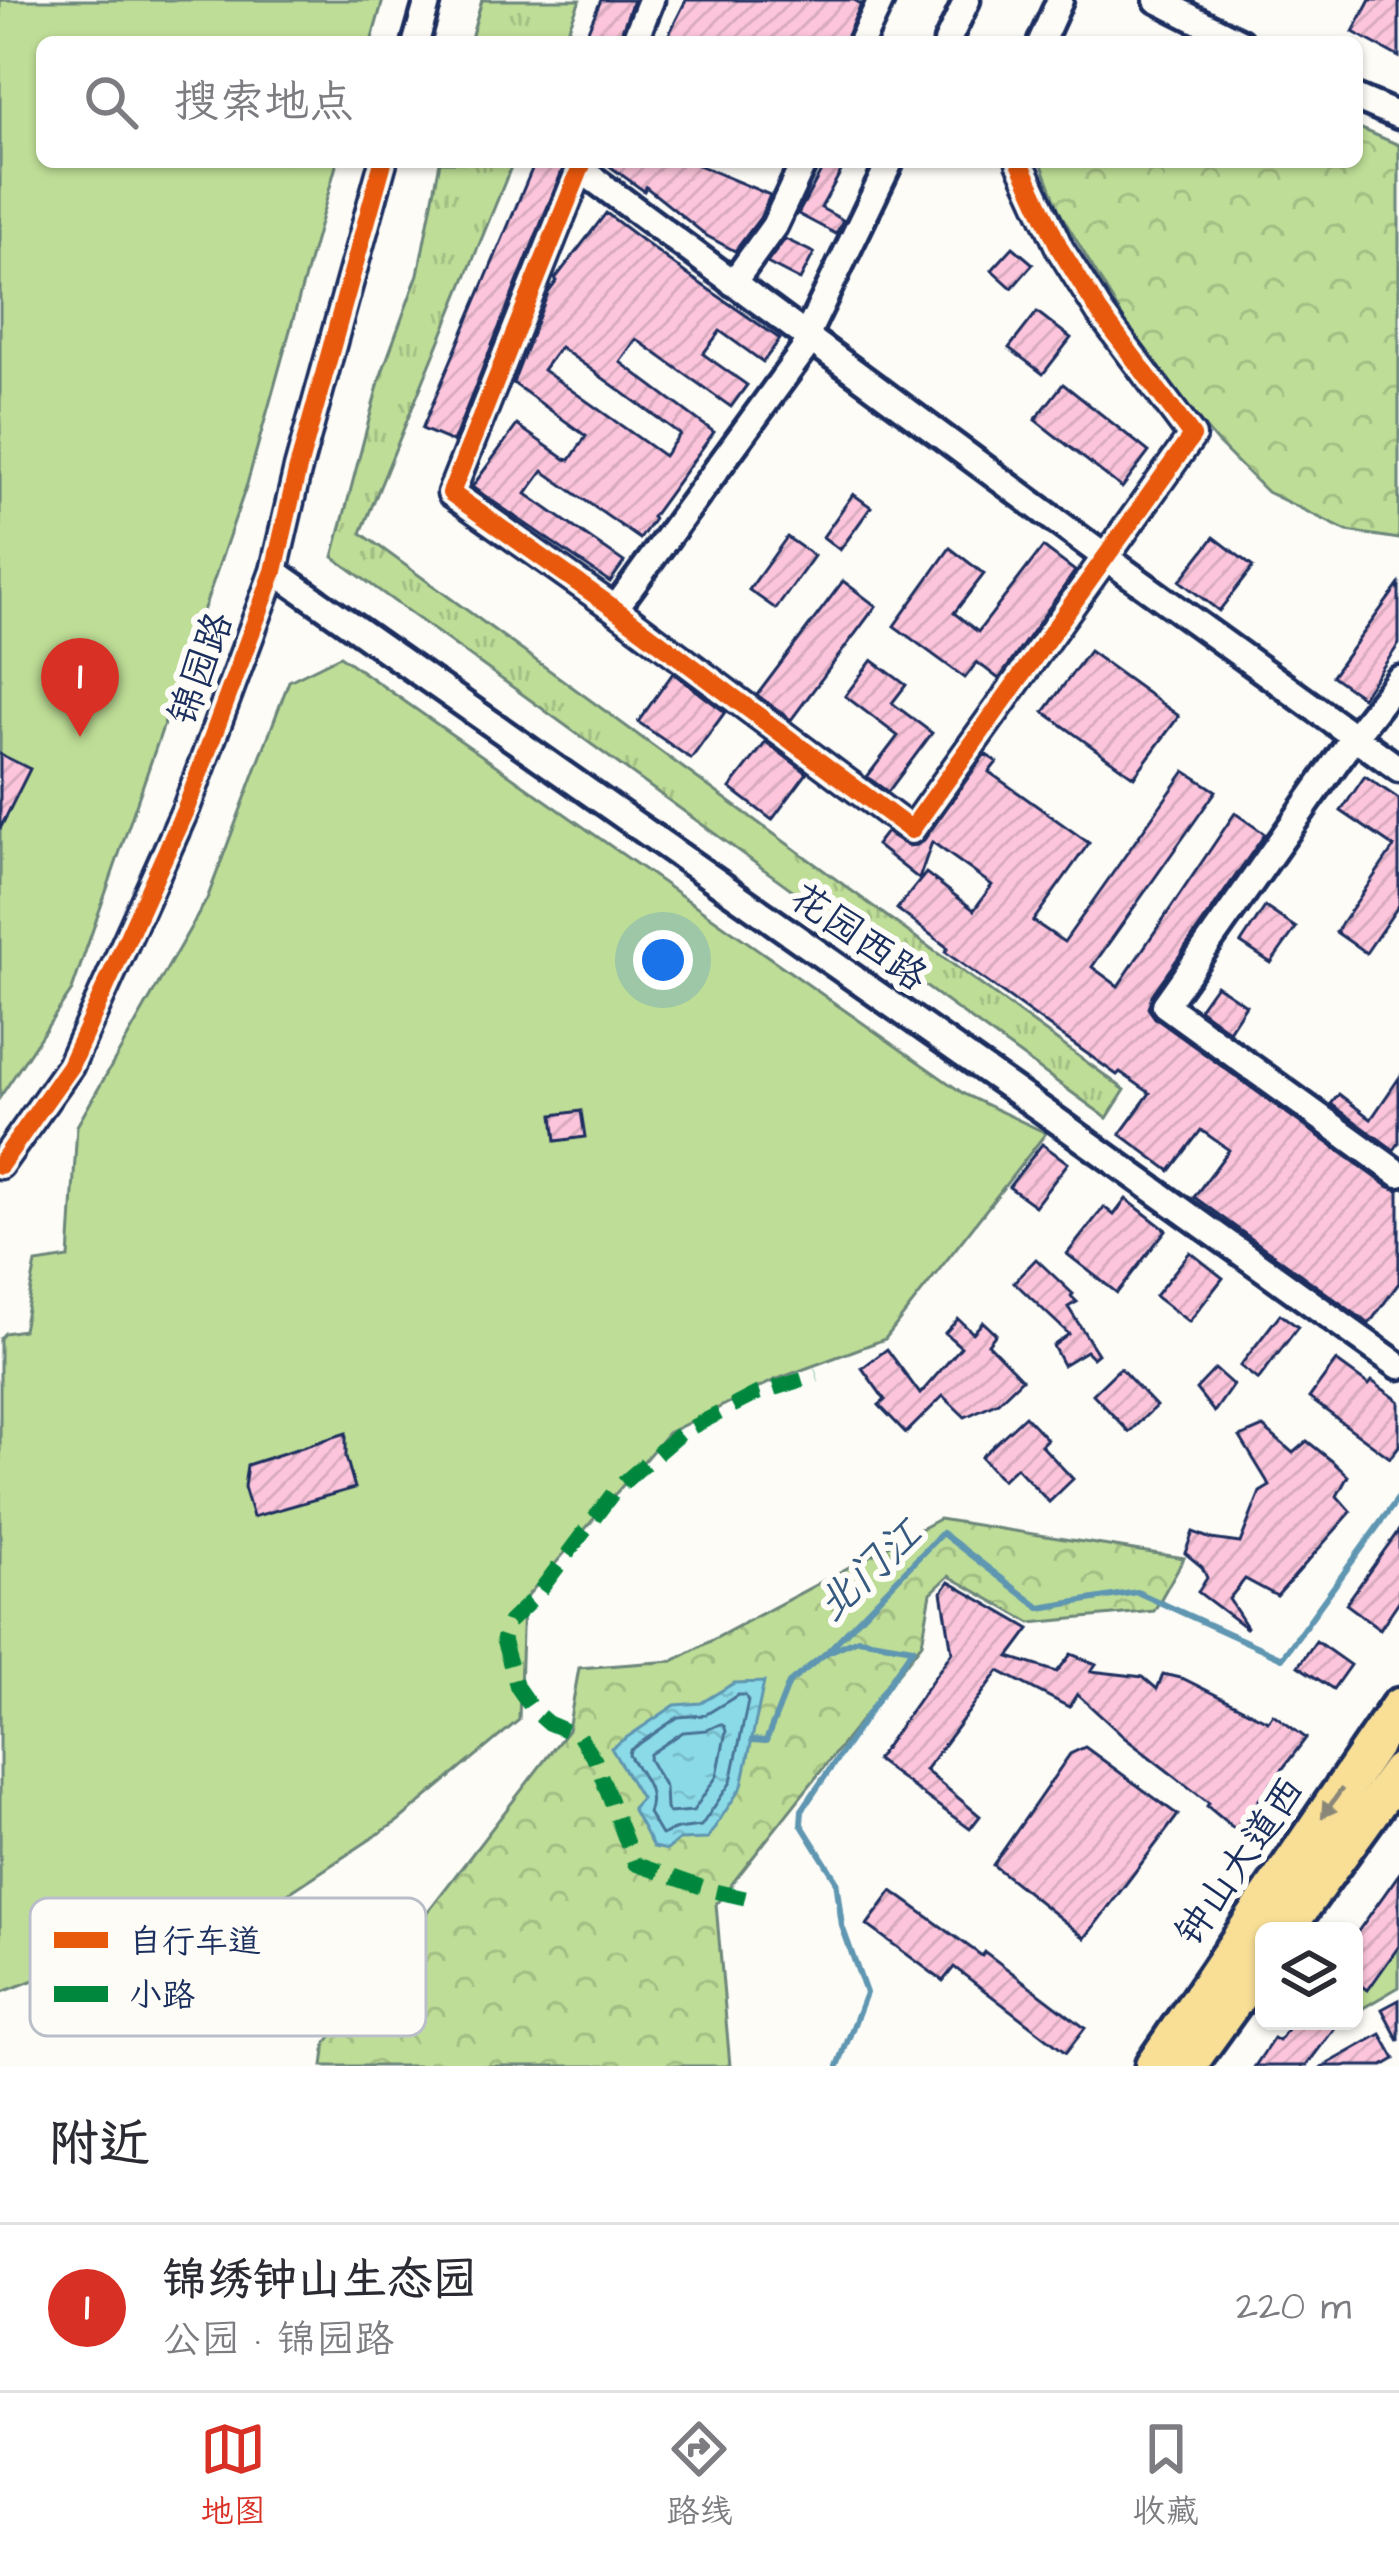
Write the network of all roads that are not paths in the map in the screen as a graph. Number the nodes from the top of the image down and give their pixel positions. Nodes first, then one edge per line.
1 (428, 0) edge
2 (651, 0) edge
3 (881, 0) edge
4 (968, 0) edge
5 (1060, 0) edge
6 (1157, 0) edge
7 (418, 36) edge
8 (636, 36) edge
9 (864, 36) edge
10 (950, 36) edge
11 (1044, 36) edge
12 (1228, 36) edge
13 (1363, 101) edge
14 (1399, 116) edge
15 (381, 168) edge
16 (581, 168) edge
17 (585, 168) edge
18 (801, 168) edge
19 (887, 168) edge
20 (1023, 168) edge
21 (733, 283) junction
22 (807, 337) junction
23 (1105, 557) junction
24 (274, 571) junction
25 (615, 609) junction
26 (1399, 679) edge
27 (1353, 738) junction
28 (1399, 769) edge
29 (0, 1165) edge
30 (1399, 1174) edge
31 (1399, 1366) edge
32 (1399, 1707) edge
33 (1399, 1772) edge
34 (1291, 1922) edge
35 (1255, 1970) edge
36 (1178, 2061) edge

1 - 7 street
2 - 8 street
3 - 9 street
4 - 10 street
5 - 11 street
6 - 12 street
13 - 14 street
15 - 24 street, 锦园路
16 - 25 street
17 - 21 street
18 - 21 street
19 - 22 street
20 - 23 street
21 - 22 street
22 - 23 street
22 - 25 street
23 - 25 street
23 - 27 street
24 - 29 street, 锦园路
24 - 31 street, 花园西路
26 - 27 street
27 - 28 street
27 - 30 street
32 -> 36 highway, 钟山大道西
33 - 34 highway, 钟山大道西
35 - 36 highway, 钟山大道西

